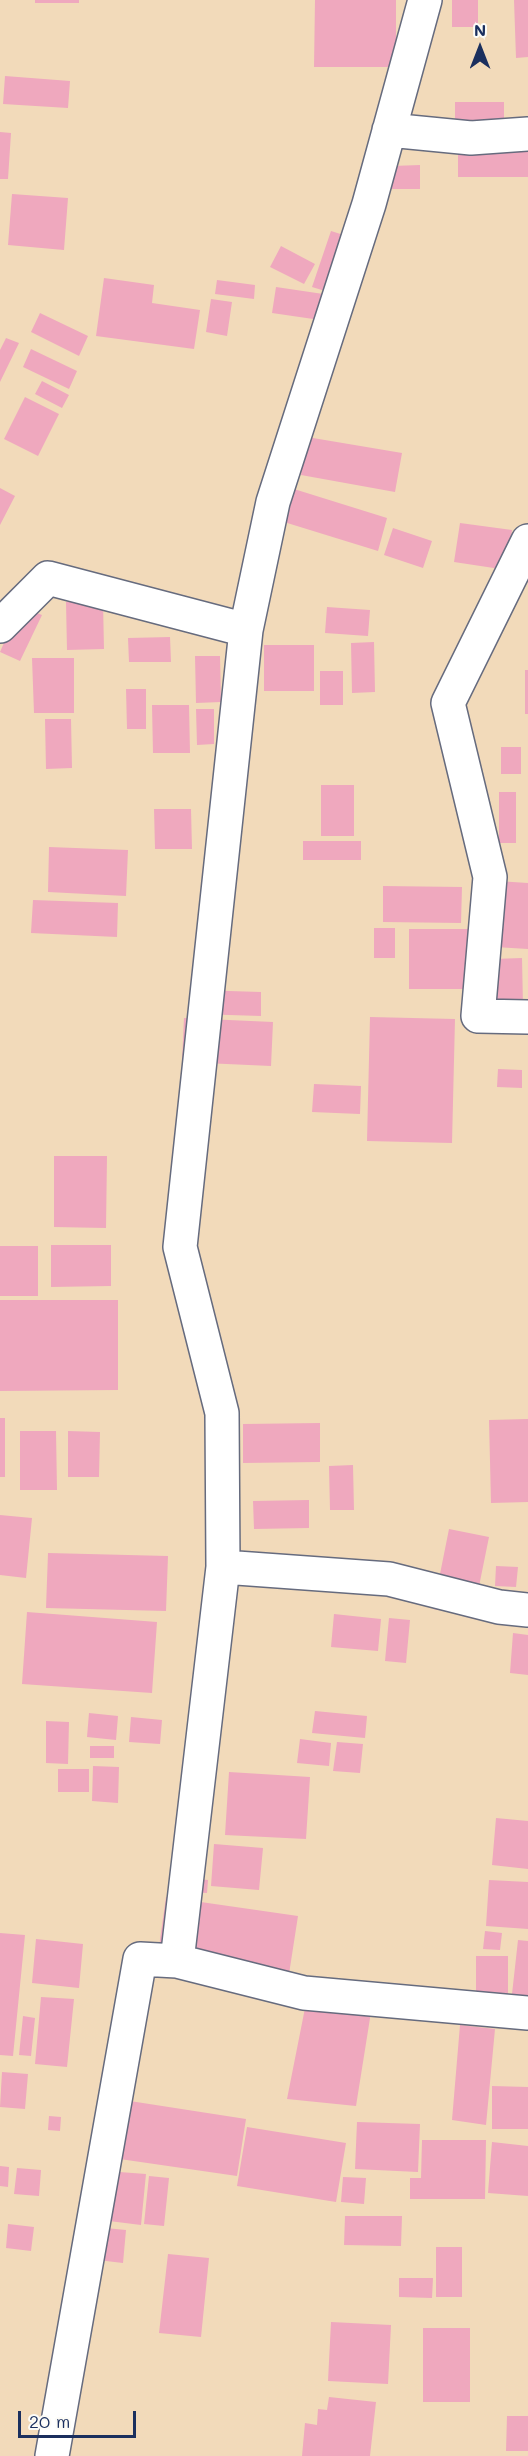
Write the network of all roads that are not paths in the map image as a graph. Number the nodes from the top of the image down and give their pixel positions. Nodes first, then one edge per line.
1 (425, 0) edge
2 (389, 130) junction
3 (528, 134) edge
4 (528, 541) edge
5 (0, 626) edge
6 (246, 630) junction
7 (528, 1017) edge
8 (223, 1567) junction
9 (528, 1610) edge
10 (177, 1961) junction
11 (528, 2013) edge
12 (52, 2456) edge

1 - 2 street
2 - 3 street
2 - 6 street
4 - 7 street
5 - 6 street
6 - 8 street
8 - 9 street
8 - 10 street
10 - 11 street
10 - 12 street

